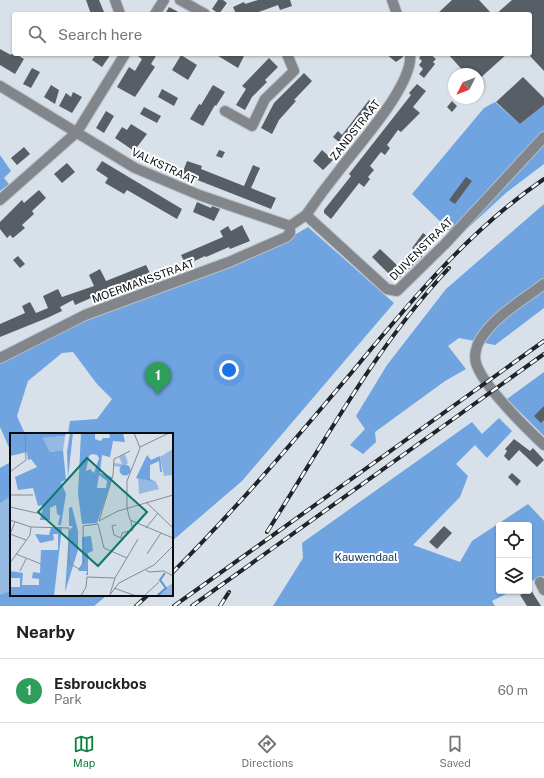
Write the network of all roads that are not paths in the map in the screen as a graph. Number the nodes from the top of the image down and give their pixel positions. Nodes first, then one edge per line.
1 (115, 0) edge
2 (164, 0) edge
3 (180, 0) edge
4 (392, 0) edge
5 (119, 12) edge
6 (155, 12) edge
7 (201, 12) edge
8 (396, 12) edge
9 (124, 56) edge
10 (288, 56) edge
11 (410, 56) edge
12 (0, 86) edge
13 (225, 111) dead end
14 (77, 132) junction
15 (544, 137) edge
16 (0, 200) edge
17 (306, 215) junction
18 (290, 226) junction
19 (544, 284) edge
20 (0, 358) edge
21 (544, 445) edge

1 - 5 street
2 - 6 street
3 - 7 street
4 - 8 street
9 - 14 street
10 - 13 street
11 - 17 street, ZANDSTRAAT
12 - 14 street, VALKSTRAAT
14 - 16 street
14 - 18 street, VALKSTRAAT
15 - 17 street, DUIVENSTRAAT
17 - 18 street
18 - 20 street, MOERMANSSTRAAT
19 - 21 street

